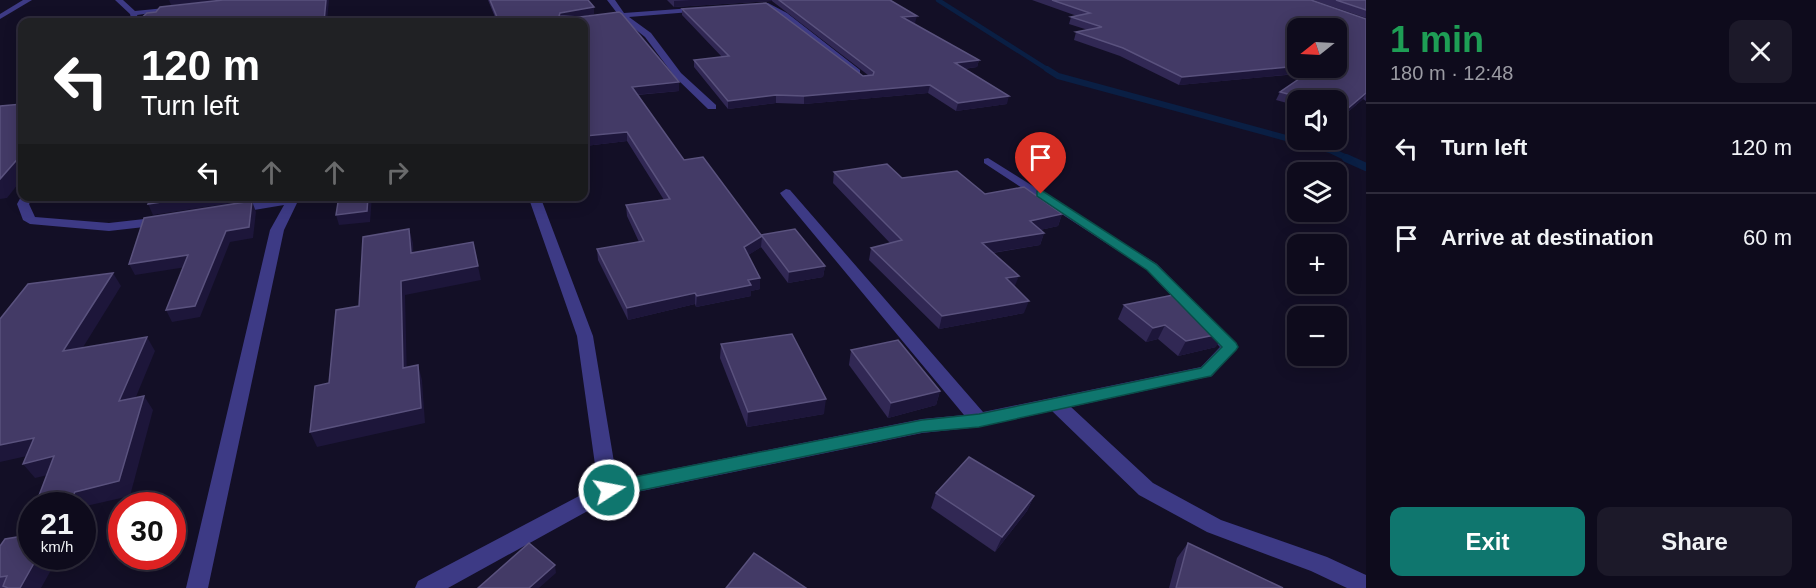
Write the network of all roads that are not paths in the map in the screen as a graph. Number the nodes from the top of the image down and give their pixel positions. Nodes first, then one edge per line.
1 (28, 0) edge
2 (119, 0) edge
3 (611, 0) edge
4 (765, 3) edge
5 (740, 7) edge
6 (179, 9) edge
7 (709, 9) edge
8 (133, 13) junction
9 (622, 15) junction
10 (0, 17) edge
11 (135, 18) edge
12 (602, 18) edge
13 (866, 80) edge
14 (712, 107) dead end
15 (988, 161) dead end
16 (786, 193) dead end
17 (25, 201) edge
18 (282, 201) edge
19 (292, 201) edge
20 (536, 201) edge
21 (224, 212) edge
22 (179, 219) edge
23 (1055, 403) junction
24 (979, 420) junction
25 (609, 490) junction
26 (1366, 586) edge
27 (197, 588) edge
28 (426, 588) edge

1 - 10 street
2 - 8 street
3 - 9 street
4 - 5 street
4 - 13 street
6 - 8 street
7 - 9 street
8 - 11 street
9 - 12 street
9 - 14 street
15 - 23 street
16 - 24 street
17 - 22 street
18 - 21 street
19 - 27 street
20 - 25 street
23 - 24 street
23 - 26 street
24 - 25 street
25 - 28 street

